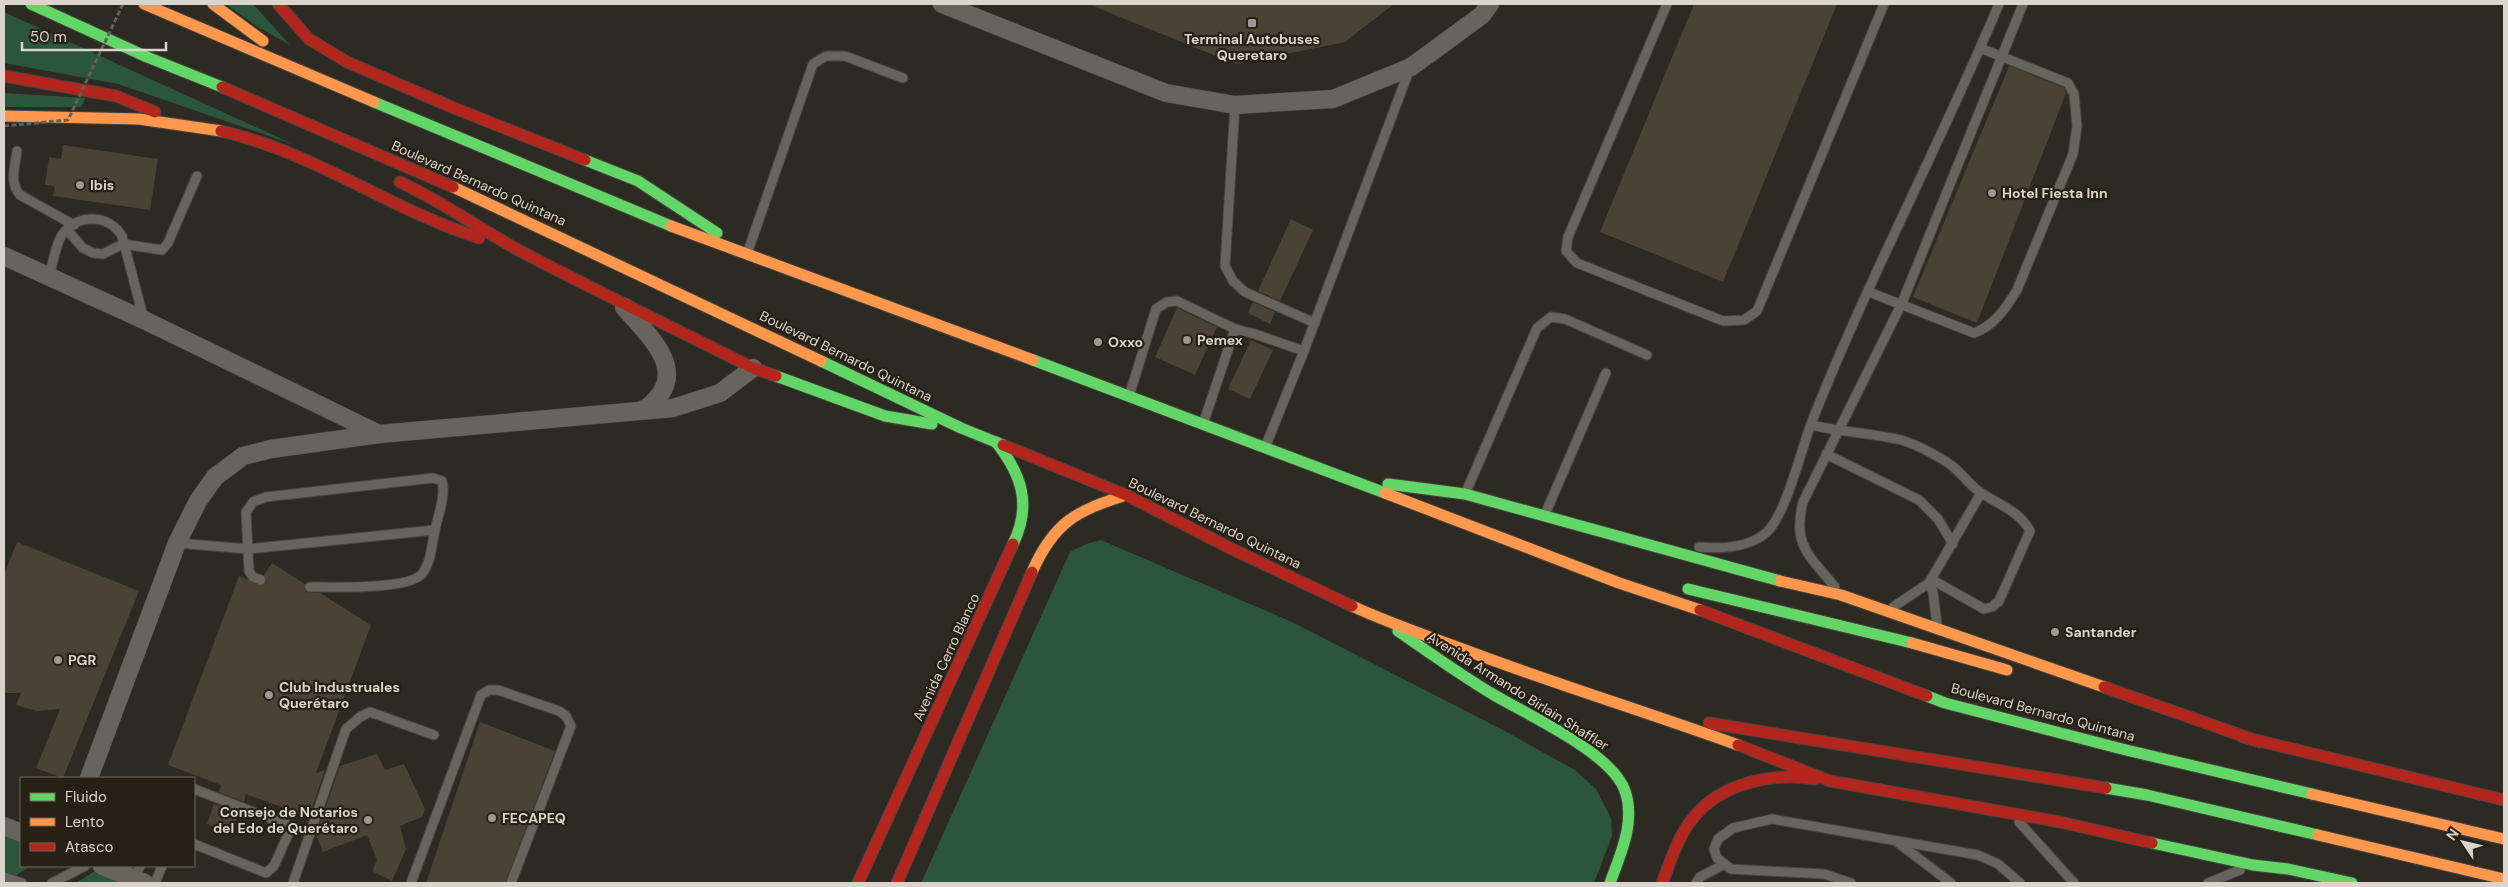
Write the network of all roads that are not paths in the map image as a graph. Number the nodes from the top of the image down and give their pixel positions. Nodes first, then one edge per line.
1 (31, 4) edge
2 (144, 4) edge
3 (213, 4) edge
4 (278, 4) edge
5 (942, 4) edge
6 (1490, 4) edge
7 (1667, 4) edge
8 (1884, 4) edge
9 (1998, 4) edge
10 (2023, 4) edge
11 (1980, 48) junction
12 (2002, 55) junction
13 (1411, 67) junction
14 (309, 72) junction
15 (4, 76) edge
16 (903, 78) dead end
17 (264, 104) junction
18 (1235, 105) junction
19 (4, 116) edge
20 (186, 125) junction
21 (327, 146) dead end
22 (17, 151) dead end
23 (387, 175) dead end
24 (197, 176) dead end
25 (70, 228) junction
26 (123, 244) junction
27 (519, 250) junction
28 (747, 254) junction
29 (4, 256) edge
30 (48, 276) junction
31 (1869, 292) junction
32 (618, 299) junction
33 (1902, 303) junction
34 (144, 320) junction
35 (1315, 323) junction
36 (1235, 330) junction
37 (1304, 352) junction
38 (1647, 355) dead end
39 (753, 368) junction
40 (1606, 373) dead end
41 (1129, 398) junction
42 (630, 412) junction
43 (1811, 424) junction
44 (1202, 426) junction
45 (961, 428) junction
46 (1838, 432) junction
47 (379, 434) junction
48 (996, 442) junction
49 (1265, 447) junction
50 (1826, 454) junction
51 (1339, 478) junction
52 (1981, 493) junction
53 (1465, 494) junction
54 (1126, 495) junction
55 (1545, 515) junction
56 (435, 530) junction
57 (1636, 540) junction
58 (177, 543) junction
59 (1953, 544) junction
60 (248, 549) junction
61 (1588, 571) junction
62 (261, 580) dead end
63 (1647, 580) dead end
64 (1930, 582) junction
65 (1673, 586) dead end
66 (310, 587) dead end
67 (1841, 595) junction
68 (1888, 610) junction
69 (1383, 620) junction
70 (1937, 627) junction
71 (2023, 674) dead end
72 (2070, 688) dead end
73 (1656, 715) junction
74 (434, 735) dead end
75 (2260, 742) junction
76 (89, 777) edge
77 (1830, 782) junction
78 (195, 789) edge
79 (2504, 800) edge
80 (2010, 813) junction
81 (4, 826) edge
82 (20, 833) edge
83 (2504, 839) edge
84 (1897, 842) junction
85 (195, 844) edge
86 (1723, 865) junction
87 (2253, 865) junction
88 (83, 867) edge
89 (106, 867) edge
90 (162, 867) edge
91 (140, 876) edge
92 (4, 877) edge
93 (2504, 879) edge
94 (22, 883) edge
95 (52, 883) edge
96 (155, 883) edge
97 (293, 883) edge
98 (411, 883) edge
99 (511, 883) edge
100 (858, 883) edge
101 (897, 883) edge
102 (1610, 883) edge
103 (1662, 883) edge
104 (1696, 883) edge
105 (1851, 883) edge
106 (1951, 883) edge
107 (2020, 883) edge
108 (2074, 883) edge
109 (2208, 883) edge
110 (2352, 883) edge

1 - 17 main road, Boulevard Bernardo Quintana
2 - 14 main road, Boulevard Bernardo Quintana
3 - 14 main road
4 - 28 main road
5 - 18 street
6 - 13 street
7 - 8 lane
9 - 11 lane
10 - 12 lane
11 - 12 lane
11 - 31 lane
12 - 33 lane
12 - 33 lane
13 - 18 street
13 - 35 lane
14 - 28 main road, Boulevard Bernardo Quintana
15 - 20 main road
16 - 28 lane
17 - 21 main road
17 - 45 main road, Boulevard Bernardo Quintana
18 - 35 lane
19 - 20 main road
20 - 27 main road
22 - 25 lane
23 - 27 main road
24 - 26 lane
25 - 26 lane
25 - 26 lane
25 - 30 lane
26 - 34 lane
27 - 32 main road
28 - 41 main road, Boulevard Bernardo Quintana
29 - 30 street
30 - 34 street
31 - 33 lane
31 - 43 lane
32 - 39 main road
32 - 42 street
33 - 46 lane
34 - 47 street
35 - 37 lane
36 - 37 lane
36 - 41 lane
36 - 44 lane
37 - 49 lane
38 - 53 lane
39 - 42 street
39 - 45 main road
40 - 55 lane
41 - 44 main road, Boulevard Bernardo Quintana
42 - 47 street
43 - 46 lane
43 - 57 lane
44 - 49 main road, Boulevard Bernardo Quintana
45 - 48 main road, Boulevard Bernardo Quintana
46 - 50 lane
46 - 52 lane
47 - 58 street
48 - 54 main road, Boulevard Bernardo Quintana
48 - 100 main road, Avenida Cerro Blanco
49 - 51 main road, Boulevard Bernardo Quintana
50 - 59 lane
50 - 67 lane
51 - 53 main road
51 - 61 main road, Boulevard Bernardo Quintana
52 - 59 lane
52 - 64 lane
53 - 55 main road
54 - 69 main road, Boulevard Bernardo Quintana
54 - 101 main road
55 - 57 main road
56 - 60 lane
56 - 60 lane
56 - 66 lane
57 - 67 main road
58 - 60 lane
58 - 76 street
59 - 64 lane
60 - 62 lane
61 - 63 main road, Boulevard Bernardo Quintana
61 - 83 main road, Boulevard Bernardo Quintana
64 - 68 lane
64 - 70 lane
65 - 71 main road
67 - 68 main road
68 - 70 main road
69 - 73 main road, Boulevard Bernardo Quintana
69 - 102 main road, Avenida Armando Birlain Shaffler
70 - 75 main road
72 - 75 main road
73 - 77 main road, Boulevard Bernardo Quintana
73 - 93 main road, Boulevard Bernardo Quintana
74 - 97 lane
75 - 79 main road
77 - 80 main road, Boulevard Bernardo Quintana
77 - 103 main road
78 - 85 lane
80 - 87 main road, Boulevard Bernardo Quintana
80 - 108 lane
81 - 82 street
84 - 86 lane
84 - 106 lane
84 - 107 lane
86 - 104 lane
86 - 105 lane
87 - 109 lane
87 - 110 main road, Boulevard Bernardo Quintana
88 - 95 lane
89 - 91 street
90 - 96 lane
92 - 94 lane
98 - 99 lane

